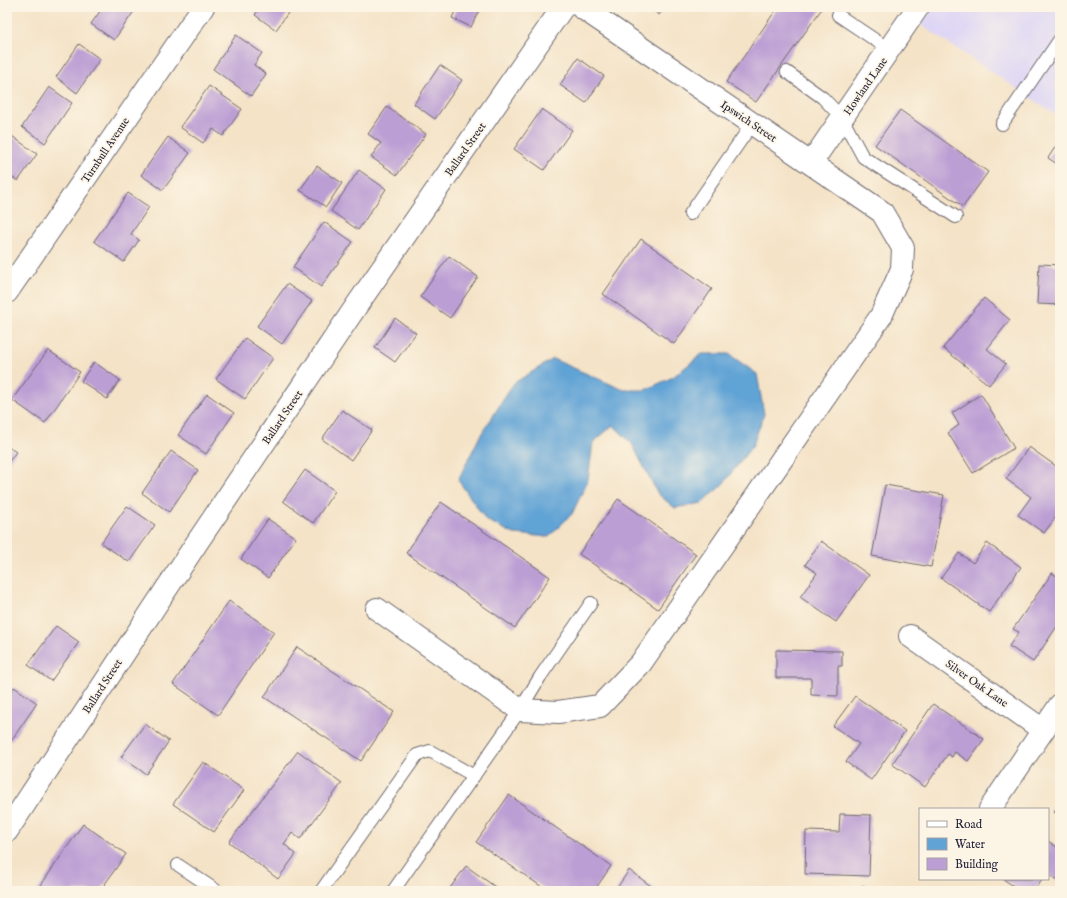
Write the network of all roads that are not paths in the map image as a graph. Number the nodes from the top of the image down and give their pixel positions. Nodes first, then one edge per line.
1 (203, 7) edge
2 (563, 7) edge
3 (581, 7) edge
4 (918, 7) edge
5 (838, 15) dead end
6 (1060, 39) edge
7 (890, 50) junction
8 (787, 72) dead end
9 (842, 118) junction
10 (752, 124) junction
11 (1002, 124) dead end
12 (810, 163) junction
13 (690, 214) dead end
14 (956, 217) dead end
15 (7, 292) edge
16 (591, 603) dead end
17 (377, 609) dead end
18 (910, 636) dead end
19 (1060, 705) edge
20 (520, 710) junction
21 (1043, 730) junction
22 (474, 776) junction
23 (991, 808) edge
24 (7, 831) edge
25 (178, 865) dead end
26 (217, 891) edge
27 (321, 891) edge
28 (393, 891) edge

1 - 15 street, Turnbull Avenue
2 - 24 street, Ballard Street
3 - 10 street, Ipswich Street
4 - 7 street, Howland Lane
5 - 7 lane
6 - 11 lane
7 - 9 street, Howland Lane
8 - 9 lane
9 - 12 street, Howland Lane
9 - 14 lane
10 - 12 street, Ipswich Street
10 - 13 lane
12 - 20 street, Ipswich Street
16 - 20 lane
17 - 20 street
18 - 21 street, Silver Oak Lane
19 - 21 street
20 - 22 lane
21 - 23 street
22 - 27 lane
22 - 28 lane
25 - 26 lane

